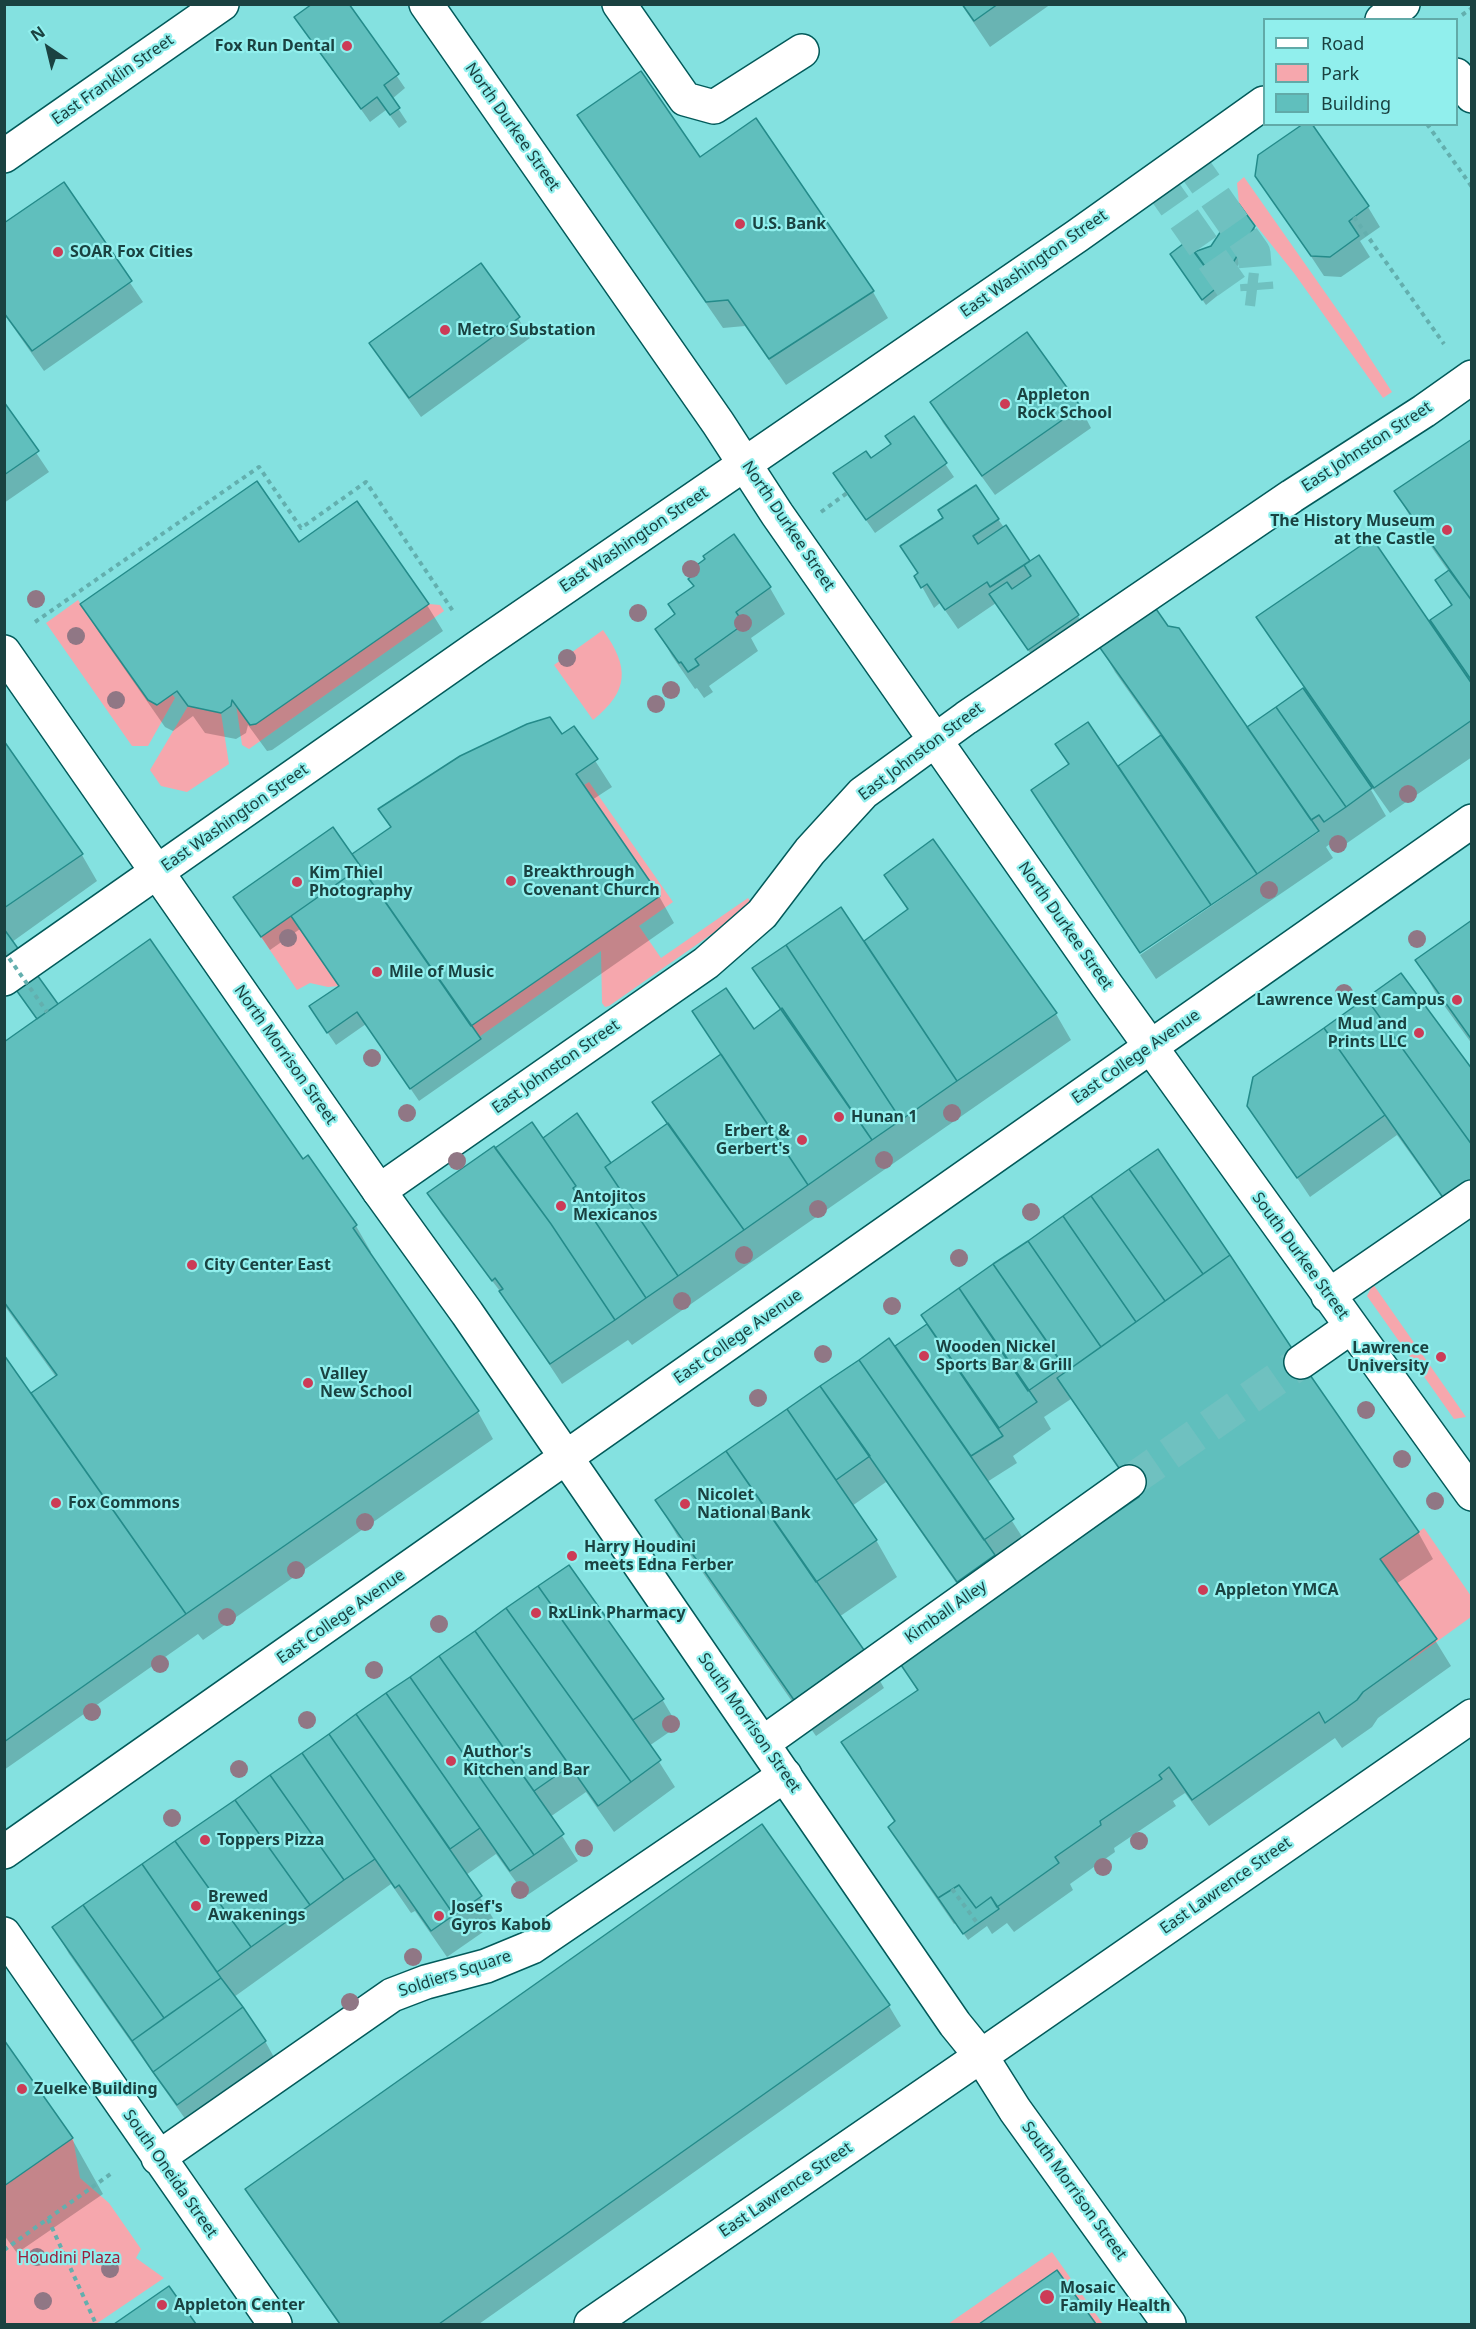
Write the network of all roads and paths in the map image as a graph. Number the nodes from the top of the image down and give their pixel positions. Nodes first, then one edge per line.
1 (222, 4) edge
2 (426, 4) edge
3 (619, 4) edge
4 (1405, 4) edge
5 (1472, 8) edge
6 (1462, 15) dead end
7 (1385, 18) edge
8 (1416, 18) edge
9 (802, 51) dead end
10 (1458, 78) edge
11 (1472, 96) edge
12 (1263, 104) edge
13 (1428, 126) edge
14 (6, 151) edge
15 (1472, 187) edge
16 (1354, 217) dead end
17 (1444, 344) dead end
18 (1472, 377) edge
19 (746, 464) junction
20 (847, 493) dead end
21 (821, 512) dead end
22 (453, 611) dead end
23 (35, 622) dead end
24 (4, 652) edge
25 (935, 741) junction
26 (1472, 821) edge
27 (158, 872) junction
28 (4, 951) edge
29 (4, 979) edge
30 (47, 1012) dead end
31 (1151, 1047) junction
32 (379, 1191) junction
33 (1472, 1197) edge
34 (1328, 1296) junction
35 (1351, 1326) junction
36 (1301, 1362) tunnel mouth
37 (566, 1458) junction
38 (1129, 1482) tunnel mouth
39 (1472, 1494) edge
40 (1472, 1716) edge
41 (763, 1743) junction
42 (785, 1775) junction
43 (4, 1852) edge
44 (952, 1889) dead end
45 (978, 1924) dead end
46 (4, 1934) edge
47 (981, 2056) junction
48 (158, 2158) junction
49 (112, 2173) dead end
50 (48, 2219) junction
51 (4, 2250) edge
52 (96, 2325) edge
53 (275, 2325) edge
54 (591, 2325) edge
55 (1169, 2325) edge

1 - 14 street, East Franklin Street
2 - 19 street, North Durkee Street
3 - 9 street
4 - 7 street
4 - 8 street
5 - 6 path
10 - 11 street
12 - 19 street, East Washington Street
13 - 15 path
16 - 17 path
18 - 25 street, East Johnston Street
19 - 25 street, North Durkee Street
19 - 27 street, East Washington Street
20 - 21 path
22 - 23 path
24 - 27 street, North Morrison Street
25 - 31 street, North Durkee Street
25 - 32 street, East Johnston Street
26 - 31 street, East College Avenue
27 - 29 street, East Washington Street
27 - 32 street, North Morrison Street
28 - 30 path, bridge
31 - 34 street, South Durkee Street
31 - 37 street, East College Avenue
32 - 37 street, North Morrison Street
33 - 34 street
34 - 35 street, South Durkee Street
35 - 36 street
35 - 39 street, South Durkee Street
37 - 41 street, South Morrison Street
37 - 43 street, East College Avenue
38 - 41 street, Kimball Alley
40 - 47 street, East Lawrence Street
41 - 42 street, South Morrison Street
42 - 47 street, South Morrison Street
42 - 48 street, Soldiers Square
44 - 45 path
46 - 48 street, South Oneida Street
47 - 54 street, East Lawrence Street
47 - 55 street, South Morrison Street
48 - 53 street, South Oneida Street
49 - 50 path
50 - 51 path
50 - 52 path

